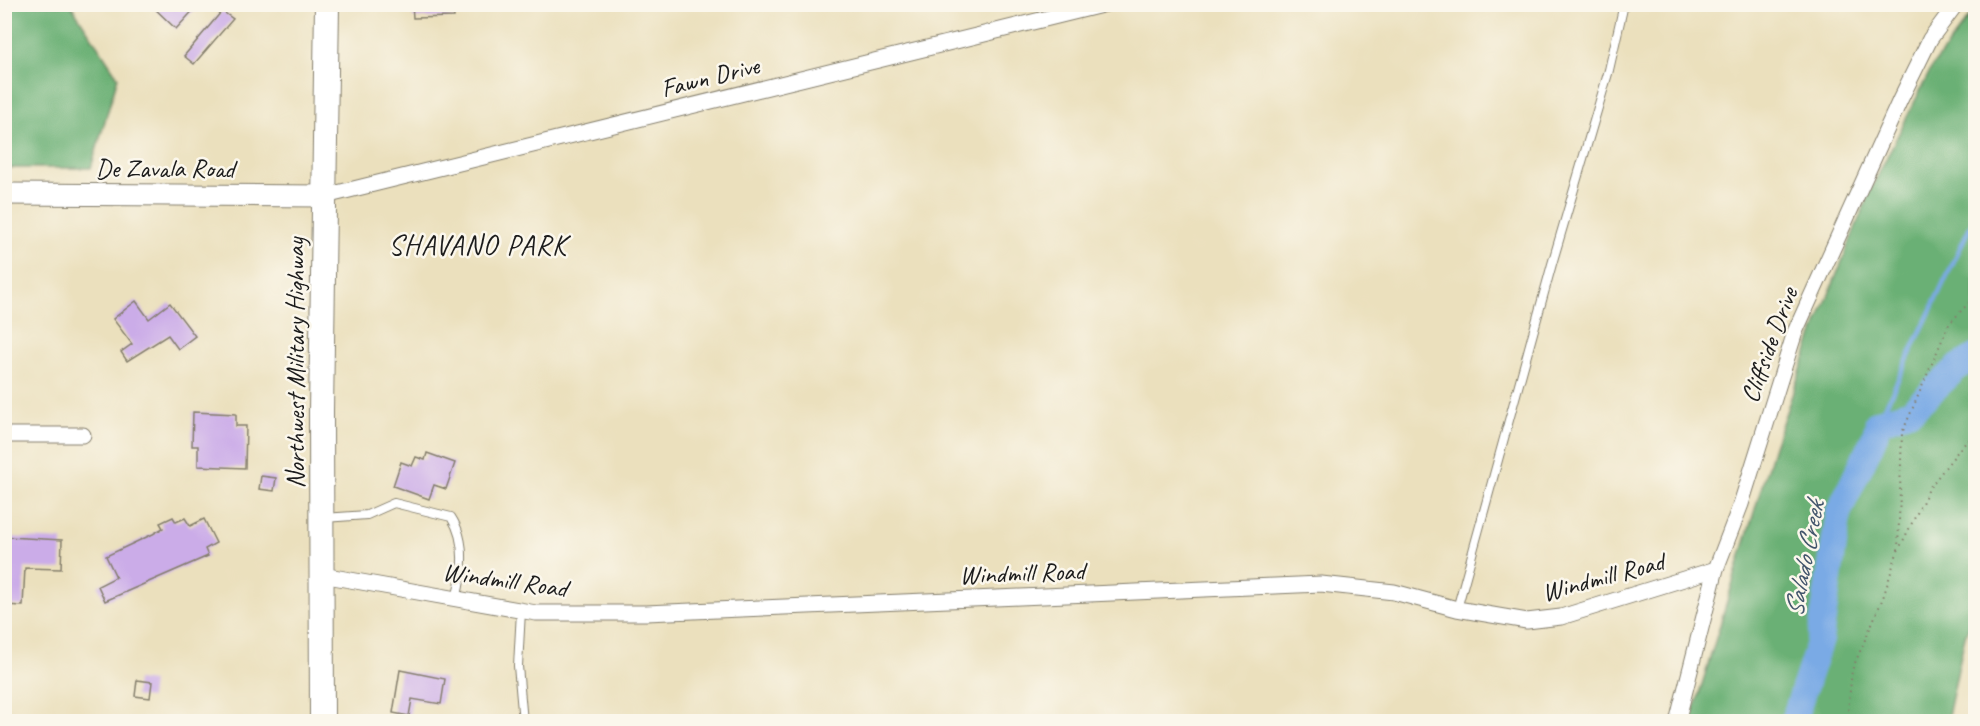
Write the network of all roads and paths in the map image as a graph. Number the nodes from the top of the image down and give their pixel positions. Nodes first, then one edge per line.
1 (327, 4) edge
2 (1106, 4) edge
3 (1624, 4) edge
4 (1956, 4) edge
5 (4, 194) edge
6 (325, 196) junction
7 (1976, 295) edge
8 (1976, 434) edge
9 (4, 435) edge
10 (83, 435) dead end
11 (322, 519) junction
12 (1898, 553) junction
13 (1716, 570) junction
14 (322, 575) junction
15 (456, 599) junction
16 (1458, 609) junction
17 (521, 611) junction
18 (322, 722) edge
19 (523, 722) edge
20 (1677, 722) edge
21 (1847, 722) edge

1 - 6 main road, Northwest Military Highway
2 - 6 street, Fawn Drive
3 - 16 lane
4 - 13 street, Cliffside Drive
5 - 6 main road, De Zavala Road
6 - 11 main road, Northwest Military Highway
7 - 12 path
8 - 12 path
9 - 10 street
11 - 14 main road, Northwest Military Highway
11 - 15 lane
12 - 21 path
13 - 16 street, Windmill Road
13 - 20 street, Cliffside Drive
14 - 15 street, Windmill Road
14 - 18 main road, Northwest Military Highway
15 - 17 street, Windmill Road
16 - 17 street, Windmill Road
17 - 19 lane

